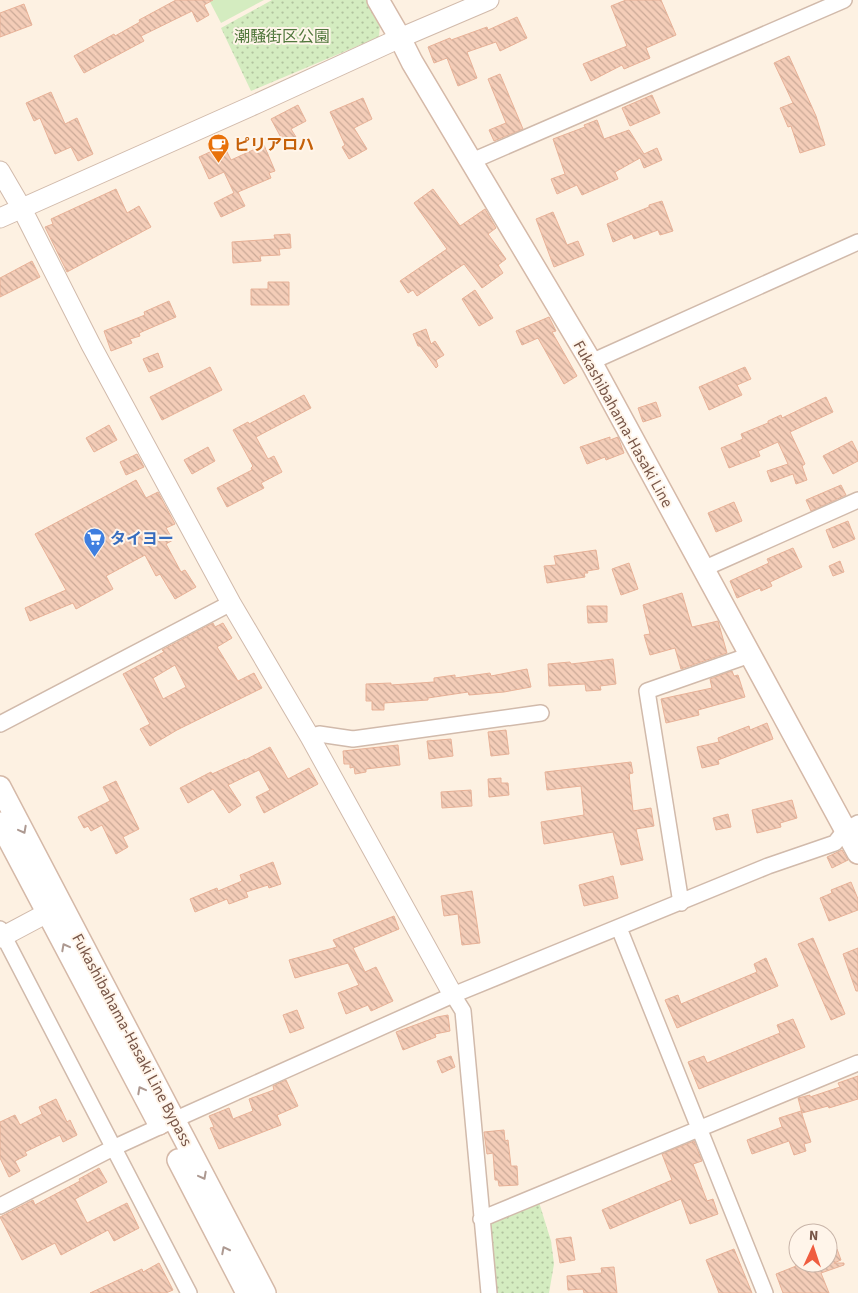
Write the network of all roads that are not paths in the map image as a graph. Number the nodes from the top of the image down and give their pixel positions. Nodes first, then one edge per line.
1 (378, 0) edge
2 (489, 0) edge
3 (844, 0) edge
4 (400, 38) junction
5 (472, 161) junction
6 (0, 171) edge
7 (21, 207) junction
8 (0, 218) edge
9 (858, 242) edge
10 (591, 362) junction
11 (858, 500) edge
12 (703, 569) junction
13 (231, 603) junction
14 (750, 655) junction
15 (541, 713) dead end
16 (0, 724) edge
17 (310, 737) junction
18 (0, 787) edge
19 (0, 823) edge
20 (851, 826) edge
21 (858, 853) edge
22 (681, 903) junction
23 (47, 913) junction
24 (619, 928) junction
25 (1, 935) edge
26 (453, 995) junction
27 (858, 1063) edge
28 (167, 1123) junction
29 (700, 1128) junction
30 (113, 1148) junction
31 (0, 1206) edge
32 (481, 1219) junction
33 (189, 1293) edge
34 (247, 1293) edge
35 (264, 1293) edge
36 (489, 1293) edge
37 (765, 1293) edge

1 - 4 main road, Fukashibahama-Hasaki Line
2 - 4 street
3 - 5 street
4 - 5 main road, Fukashibahama-Hasaki Line
4 - 7 street
5 - 10 main road, Fukashibahama-Hasaki Line
6 - 7 street
7 - 8 street
7 - 13 street
9 - 10 street
10 - 12 main road, Fukashibahama-Hasaki Line
11 - 12 street
12 - 14 main road, Fukashibahama-Hasaki Line
13 - 16 street
13 - 17 street
14 - 20 main road, Fukashibahama-Hasaki Line
14 - 22 street
15 - 17 street
17 - 26 street
18 -> 28 main road, Fukashibahama-Hasaki Line Bypass
19 - 23 main road, Fukashibahama-Hasaki Line Bypass
20 - 21 main road, Fukashibahama-Hasaki Line
20 - 22 street
22 - 24 street
23 - 25 street
28 -> 23 main road, Fukashibahama-Hasaki Line Bypass
24 - 26 street
24 - 29 street
25 - 30 street
26 - 28 street
26 - 32 street
27 - 29 street
28 - 30 street
34 -> 28 main road, Fukashibahama-Hasaki Line Bypass
28 -> 35 main road, Fukashibahama-Hasaki Line Bypass
29 - 32 street
29 - 37 street
30 - 31 street
30 - 33 street
32 - 36 street

